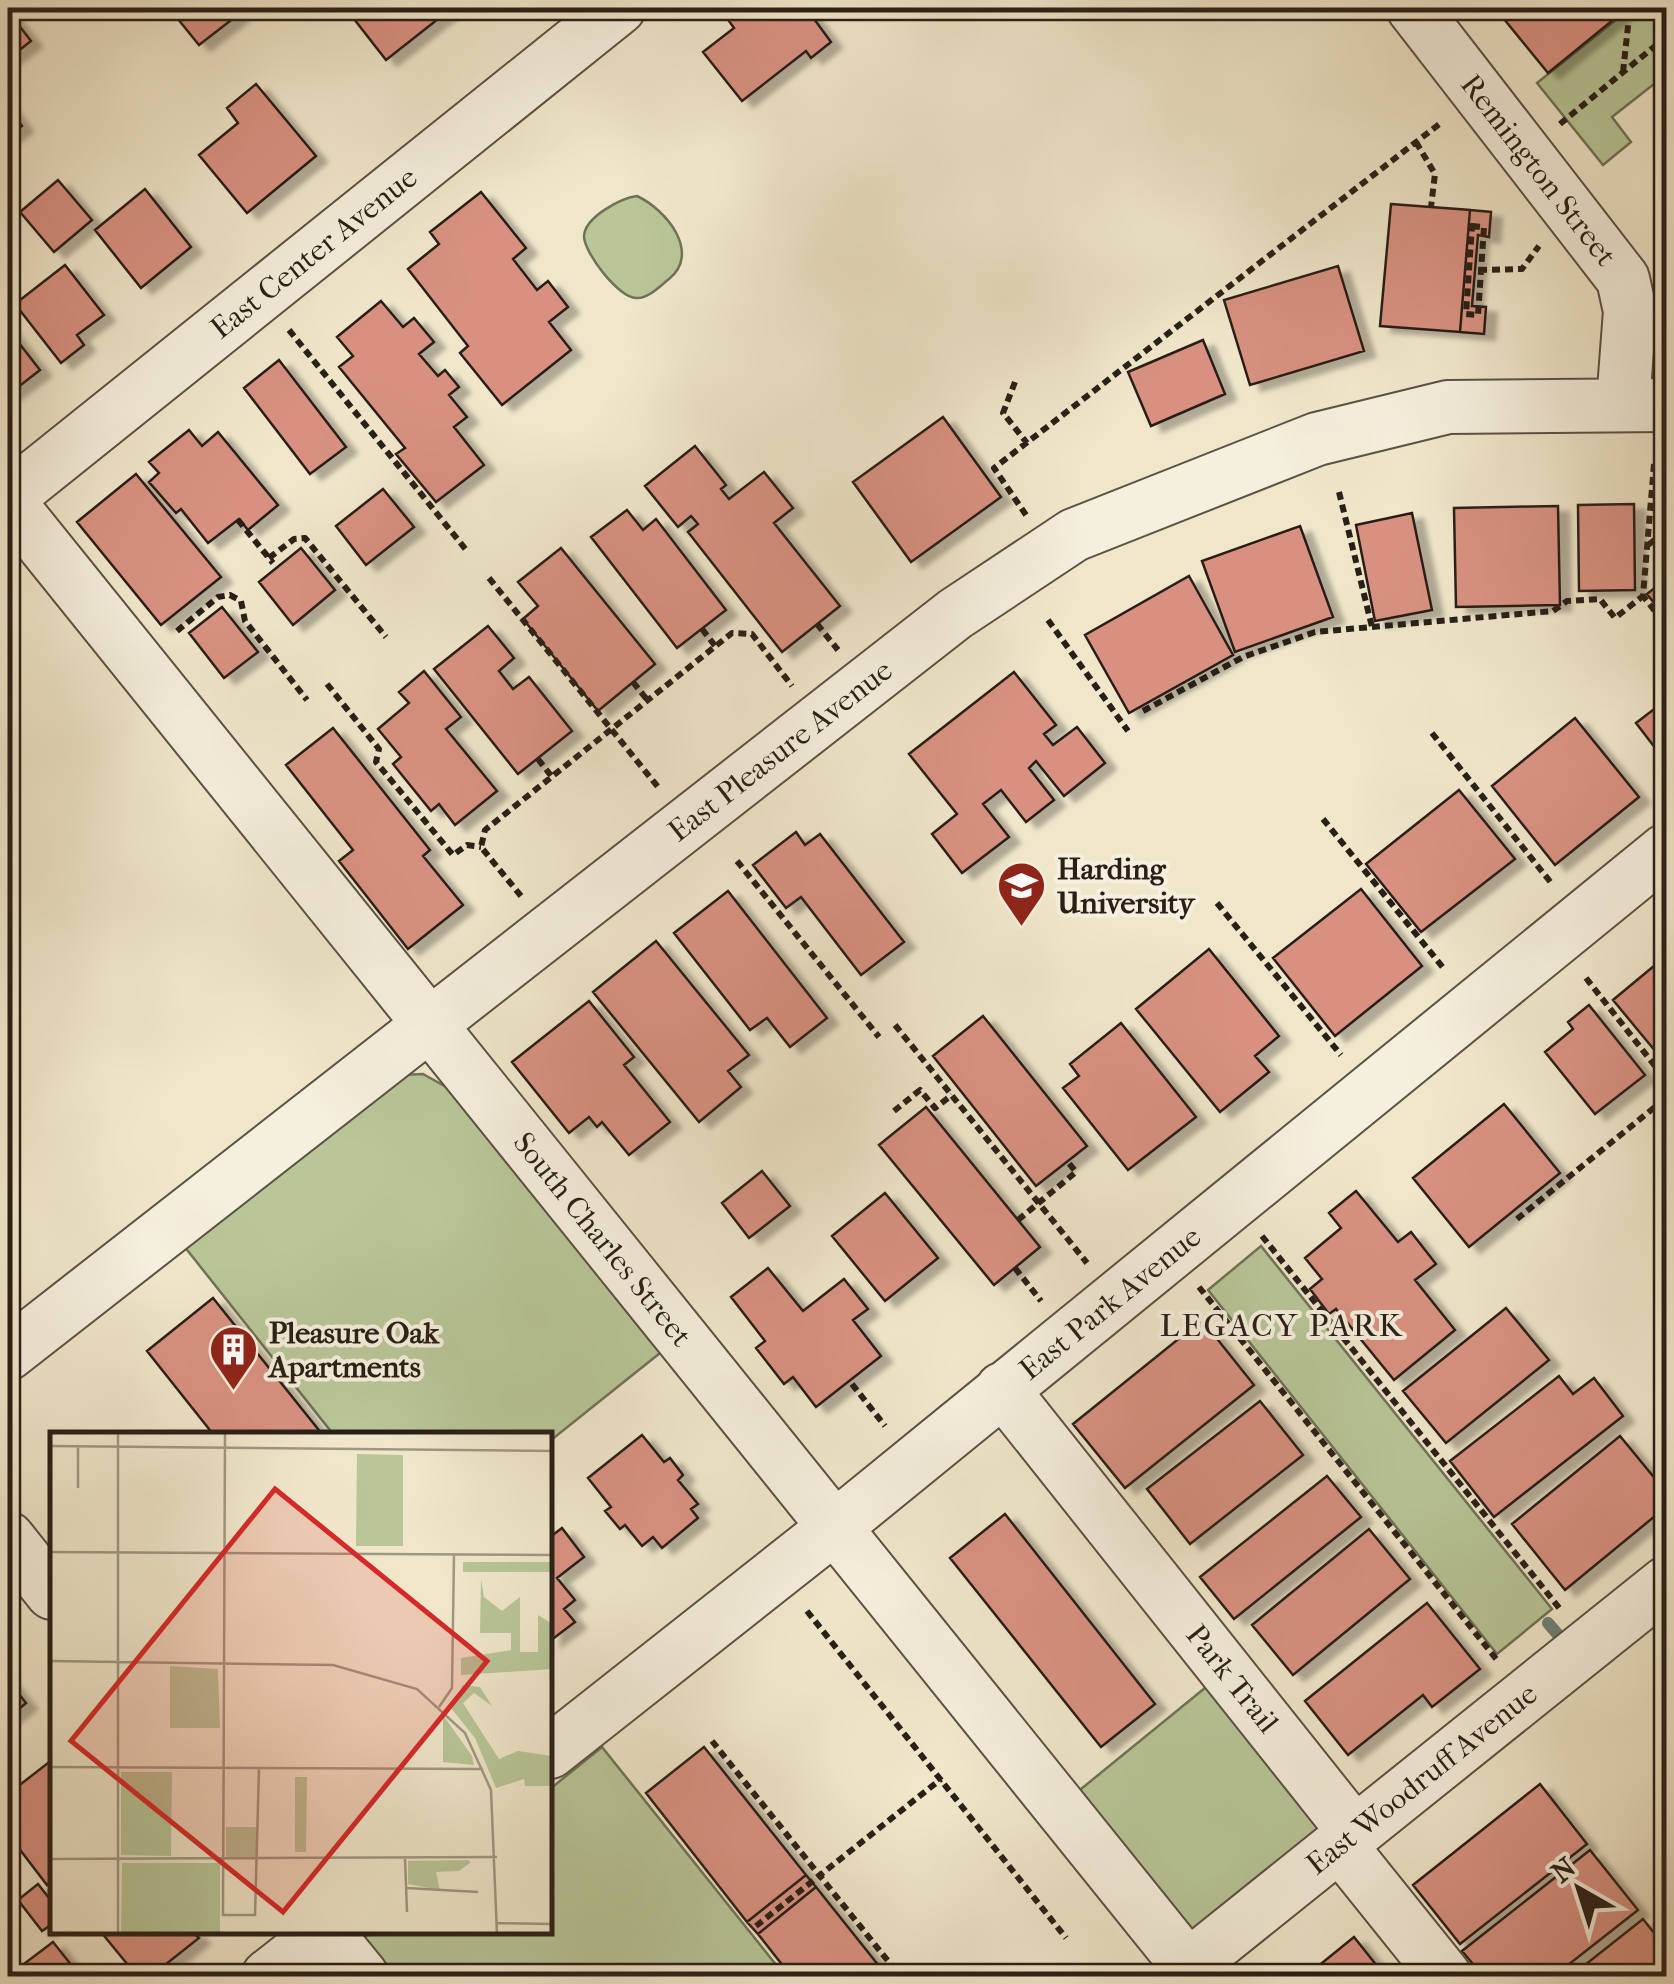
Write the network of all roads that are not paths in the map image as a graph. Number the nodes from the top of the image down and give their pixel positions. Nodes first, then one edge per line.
1 (619, 8) edge
2 (1413, 8) edge
3 (1645, 404) edge
4 (8, 500) edge
5 (1666, 850) edge
6 (430, 1024) junction
7 (8, 1354) edge
8 (1002, 1389) junction
9 (834, 1527) junction
10 (8, 1538) edge
11 (1666, 1583) edge
12 (50, 1590) edge
13 (552, 1750) edge
14 (1348, 1840) junction
15 (322, 1934) edge
16 (327, 1934) edge
17 (1187, 1973) edge
18 (268, 1976) edge
19 (362, 1976) edge
20 (1445, 1976) edge

1 - 4 street, East Center Avenue
2 - 3 street, Remington Street
3 - 6 street, East Pleasure Avenue
4 - 6 street, South Charles Street
5 - 8 street, East Park Avenue
6 - 7 street, East Pleasure Avenue
6 - 9 street, South Charles Street
8 - 9 street, East Park Avenue
8 - 14 street, Park Trail
9 - 13 street, East Park Avenue
9 - 17 street, South Charles Street
10 - 12 street
11 - 14 street, East Woodruff Avenue
14 - 17 street, East Woodruff Avenue
14 - 20 street, Park Trail
15 - 18 street
16 - 19 street

